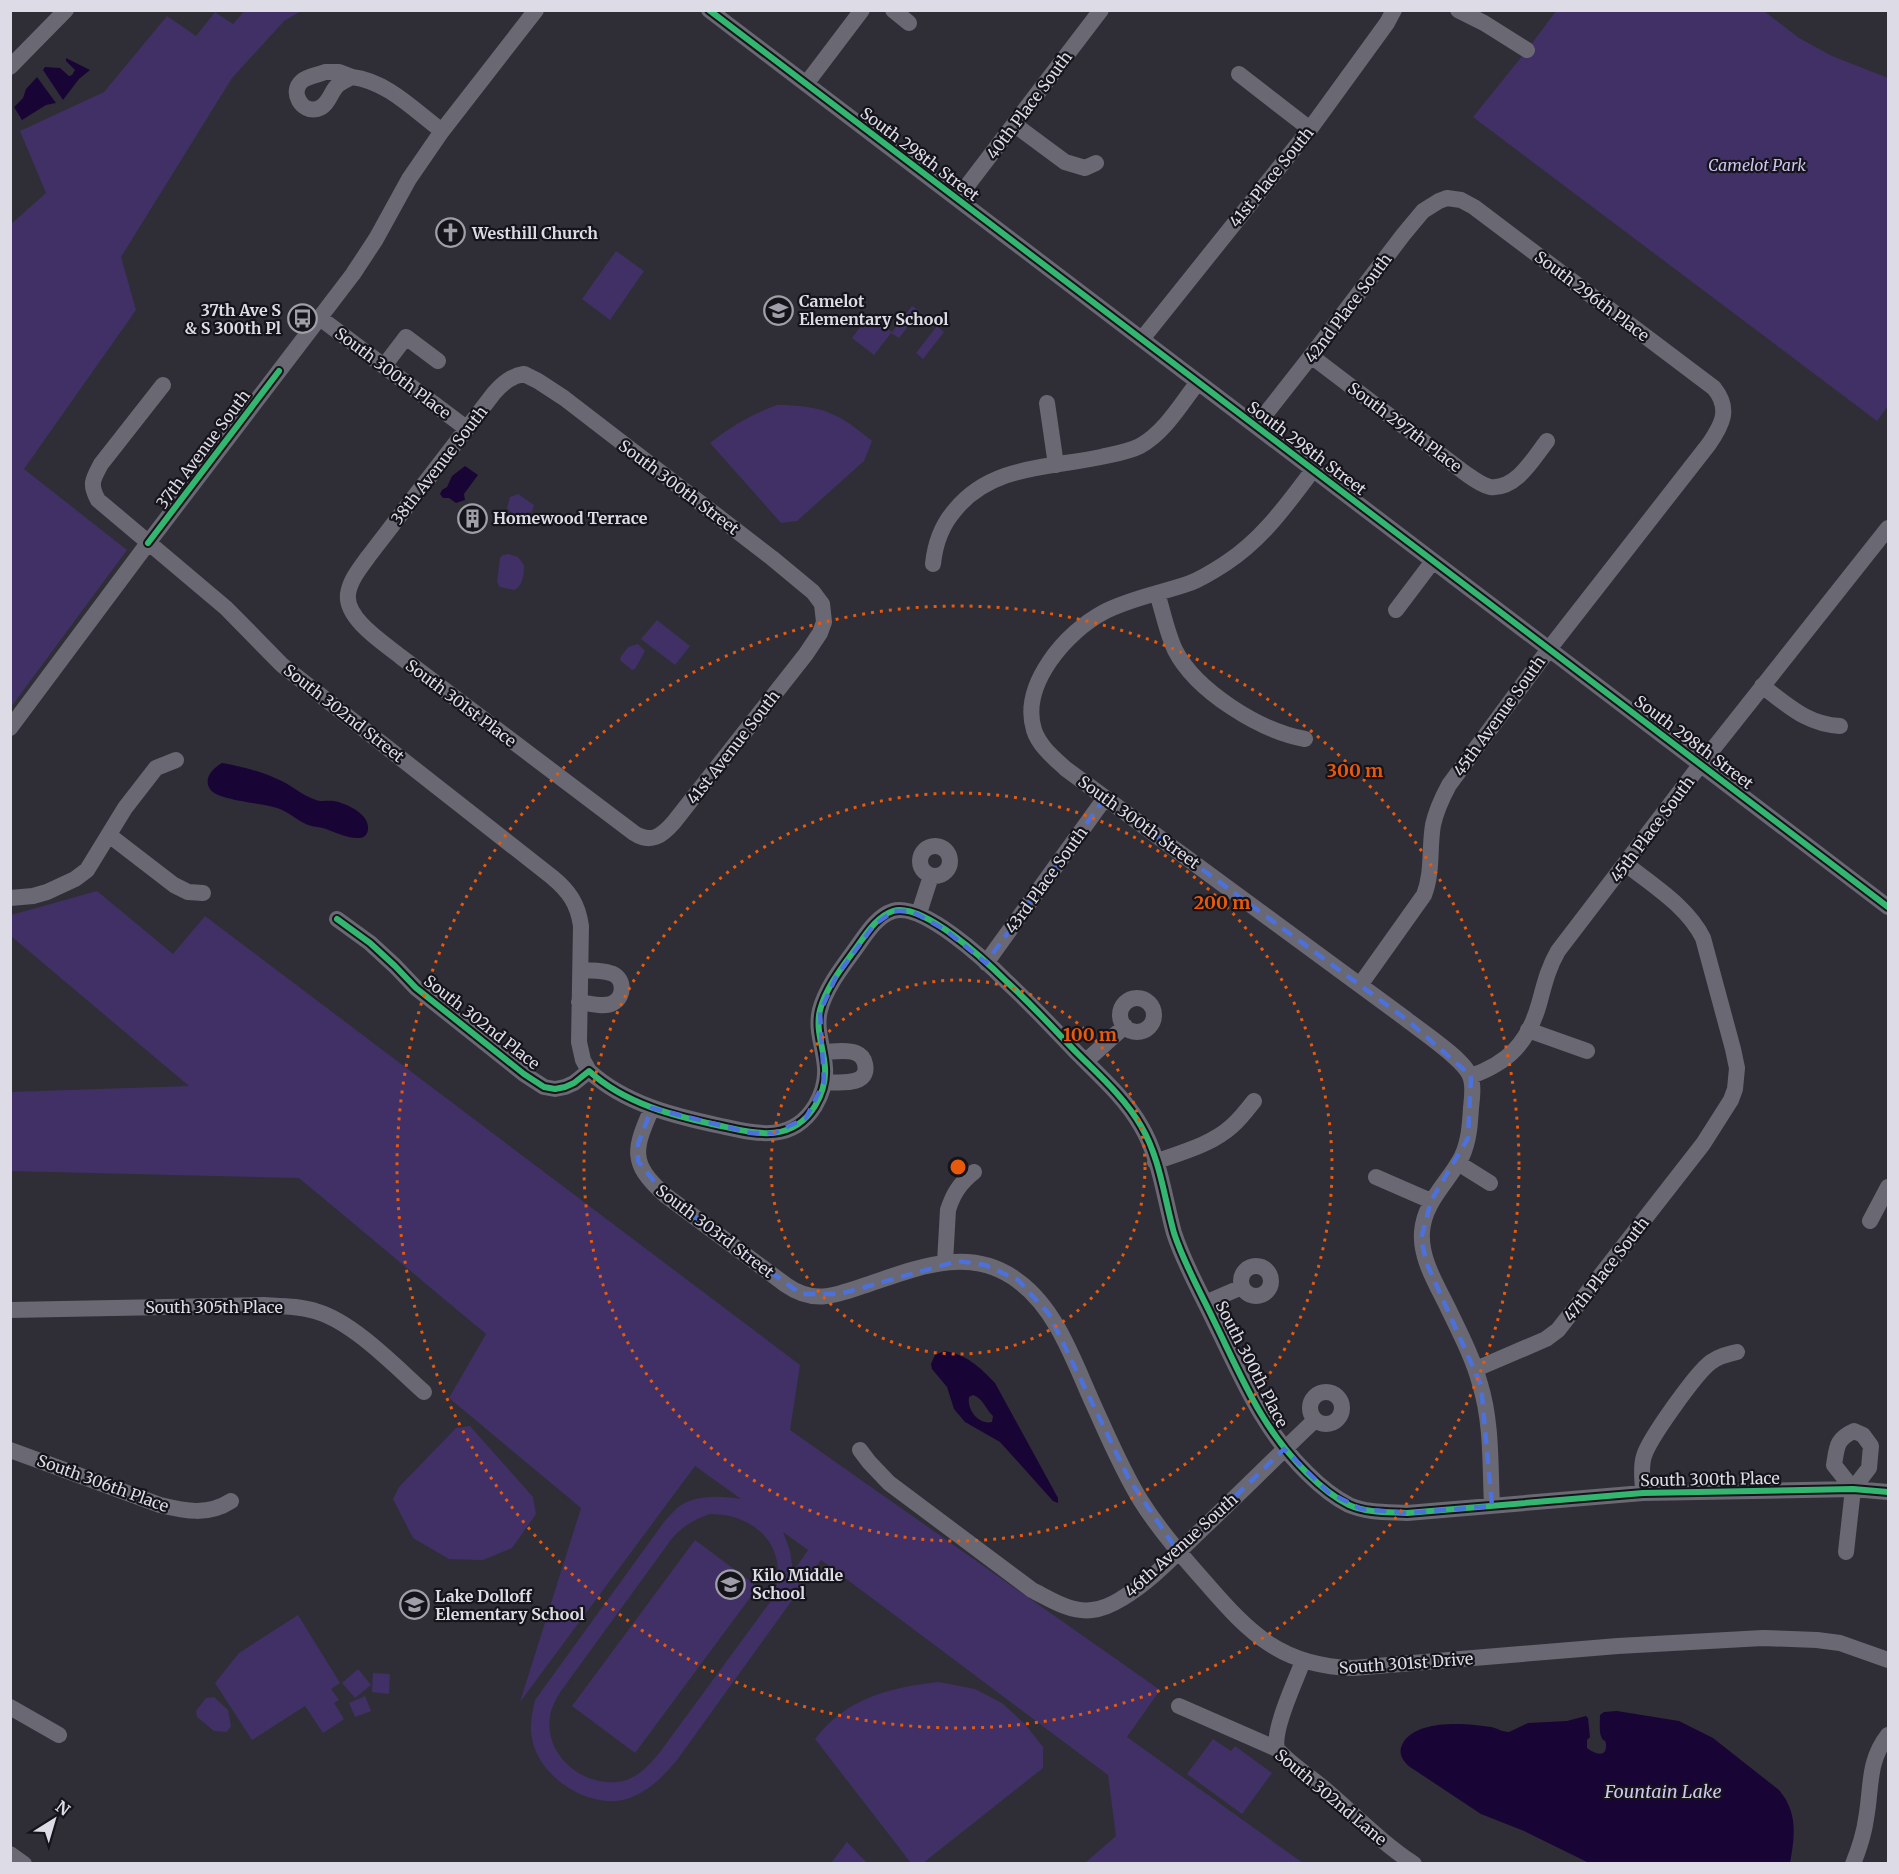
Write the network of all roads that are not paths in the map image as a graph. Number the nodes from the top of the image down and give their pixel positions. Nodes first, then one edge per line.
1 (66, 10) edge
2 (709, 10) edge
3 (862, 10) edge
4 (894, 10) edge
5 (1101, 10) edge
6 (1394, 10) edge
7 (1458, 10) edge
8 (530, 12) edge
9 (909, 23) dead end
10 (1527, 50) dead end
11 (10, 67) edge
12 (1239, 74) dead end
13 (352, 77) dead end
14 (806, 84) junction
15 (1014, 125) junction
16 (1310, 129) junction
17 (442, 131) junction
18 (1096, 163) dead end
19 (1447, 198) joint
20 (957, 199) junction
21 (320, 318) junction
22 (1142, 339) junction
23 (1311, 356) junction
24 (438, 361) dead end
25 (384, 366) junction
26 (513, 376) joint
27 (1197, 382) junction
28 (163, 385) dead end
29 (1047, 404) dead end
30 (1724, 409) joint
31 (1256, 426) junction
32 (466, 428) junction
33 (1547, 441) dead end
34 (1056, 465) junction
35 (1313, 470) junction
36 (1887, 532) edge
37 (148, 543) junction
38 (368, 557) joint
39 (1433, 561) junction
40 (933, 564) dead end
41 (1156, 593) junction
42 (1396, 610) dead end
43 (824, 622) joint
44 (1549, 649) junction
45 (1762, 686) junction
46 (1840, 726) dead end
47 (10, 728) edge
48 (1305, 739) dead end
49 (176, 760) dead end
50 (1701, 764) junction
51 (1105, 798) junction
52 (623, 825) joint
53 (109, 835) junction
54 (1626, 864) junction
55 (931, 876) dead end
56 (203, 893) dead end
57 (10, 898) edge
58 (1888, 905) edge
59 (919, 913) junction
60 (338, 919) dead end
61 (986, 963) junction
62 (580, 970) junction
63 (1360, 985) junction
64 (579, 1002) junction
65 (1125, 1026) dead end
66 (1528, 1030) junction
67 (1587, 1051) dead end
68 (823, 1052) junction
69 (1086, 1061) junction
70 (589, 1071) junction
71 (1471, 1076) junction
72 (824, 1082) junction
73 (1254, 1101) dead end
74 (652, 1108) junction
75 (1155, 1161) junction
76 (1458, 1163) junction
77 (974, 1172) dead end
78 (1376, 1177) dead end
79 (1490, 1183) dead end
80 (1888, 1187) edge
81 (1431, 1201) junction
82 (1870, 1221) dead end
83 (945, 1262) junction
84 (1242, 1287) dead end
85 (1205, 1303) junction
86 (10, 1310) edge
87 (1737, 1352) dead end
88 (1476, 1369) junction
89 (424, 1392) dead end
90 (1315, 1419) dead end
91 (1284, 1449) junction
92 (10, 1450) edge
93 (860, 1450) dead end
94 (1853, 1490) junction
95 (1888, 1492) edge
96 (1643, 1493) junction
97 (231, 1501) dead end
98 (1492, 1506) junction
99 (1178, 1552) junction
100 (1846, 1552) dead end
101 (1888, 1660) edge
102 (1303, 1661) junction
103 (1179, 1706) dead end
104 (10, 1707) edge
105 (59, 1735) dead end
106 (1888, 1735) edge
107 (1277, 1749) junction
108 (10, 1854) edge
109 (24, 1863) edge
110 (1414, 1863) edge
111 (1853, 1863) edge

1 - 11 street
2 - 14 street, South 298th Street
3 - 14 street
4 - 9 street
5 - 15 street, 40th Place South
6 - 16 street, 41st Place South
7 - 10 street
8 - 17 street, 37th Avenue South
12 - 16 street
13 - 17 street
14 - 20 street, South 298th Street
15 - 18 street
15 - 20 street, 40th Place South
16 - 22 street, 41st Place South
17 - 21 street, 37th Avenue South
19 - 23 street, 42nd Place South
19 - 30 street, South 296th Place
20 - 22 street, South 298th Street
21 - 25 street, South 300th Place
21 - 37 street, 37th Avenue South
22 - 27 street, South 298th Street
23 - 31 street, 42nd Place South
23 - 33 street, South 297th Place
24 - 25 street
25 - 32 street, South 300th Place
26 - 32 street, 38th Avenue South
26 - 43 street, South 300th Street
27 - 31 street, South 298th Street
27 - 34 street
28 - 37 street, South 302nd Street
29 - 34 street
30 - 44 street, 45th Avenue South
31 - 35 street, South 298th Street
32 - 38 street, 38th Avenue South
34 - 40 street
35 - 39 street, South 298th Street
35 - 41 street
36 - 45 street, 45th Place South
37 - 47 street, 37th Avenue South
37 - 62 street, South 302nd Street
38 - 52 street, South 301st Place
39 - 42 street
39 - 44 street, South 298th Street
41 - 48 street
41 - 51 street, South 300th Street
43 - 52 street, 41st Avenue South
44 - 50 street, South 298th Street
44 - 63 street, 45th Avenue South
45 - 46 street
45 - 50 street, 45th Place South
49 - 53 street
50 - 54 street, 45th Place South
50 - 58 street, South 298th Street
51 - 61 street, 43rd Place South
51 - 63 street, South 300th Street
53 - 56 street
53 - 57 street
54 - 66 street, 45th Place South
54 - 88 street, 47th Place South
55 - 59 street
59 - 61 street, South 300th Place
59 - 68 street
60 - 70 street, South 302nd Place
61 - 69 street, South 300th Place
62 - 64 street
62 - 64 street
63 - 71 street, South 300th Street
64 - 70 street
65 - 69 street
66 - 67 street
66 - 71 street, 45th Place South
68 - 72 street
68 - 72 street
69 - 75 street, South 300th Place
70 - 74 street
71 - 76 street
72 - 74 street
73 - 75 street
74 - 83 street, South 303rd Street
75 - 85 street, South 300th Place
76 - 79 street
76 - 81 street
77 - 83 street
78 - 81 street
80 - 82 street
81 - 88 street
83 - 99 street, South 301st Drive
84 - 85 street
85 - 91 street, South 300th Place
86 - 89 street, South 305th Place
87 - 96 street
88 - 98 street
90 - 91 street, 46th Avenue South
91 - 98 street, South 300th Place
91 - 99 street, 46th Avenue South
92 - 97 street, South 306th Place
93 - 99 street, 46th Avenue South
94 - 95 street, South 300th Place
94 - 96 street, South 300th Place
94 - 100 street
96 - 98 street, South 300th Place
99 - 102 street, South 301st Drive
101 - 102 street, South 301st Drive
102 - 107 street
103 - 107 street, South 302nd Lane
104 - 105 street
106 - 111 street
107 - 110 street, South 302nd Lane
108 - 109 street

